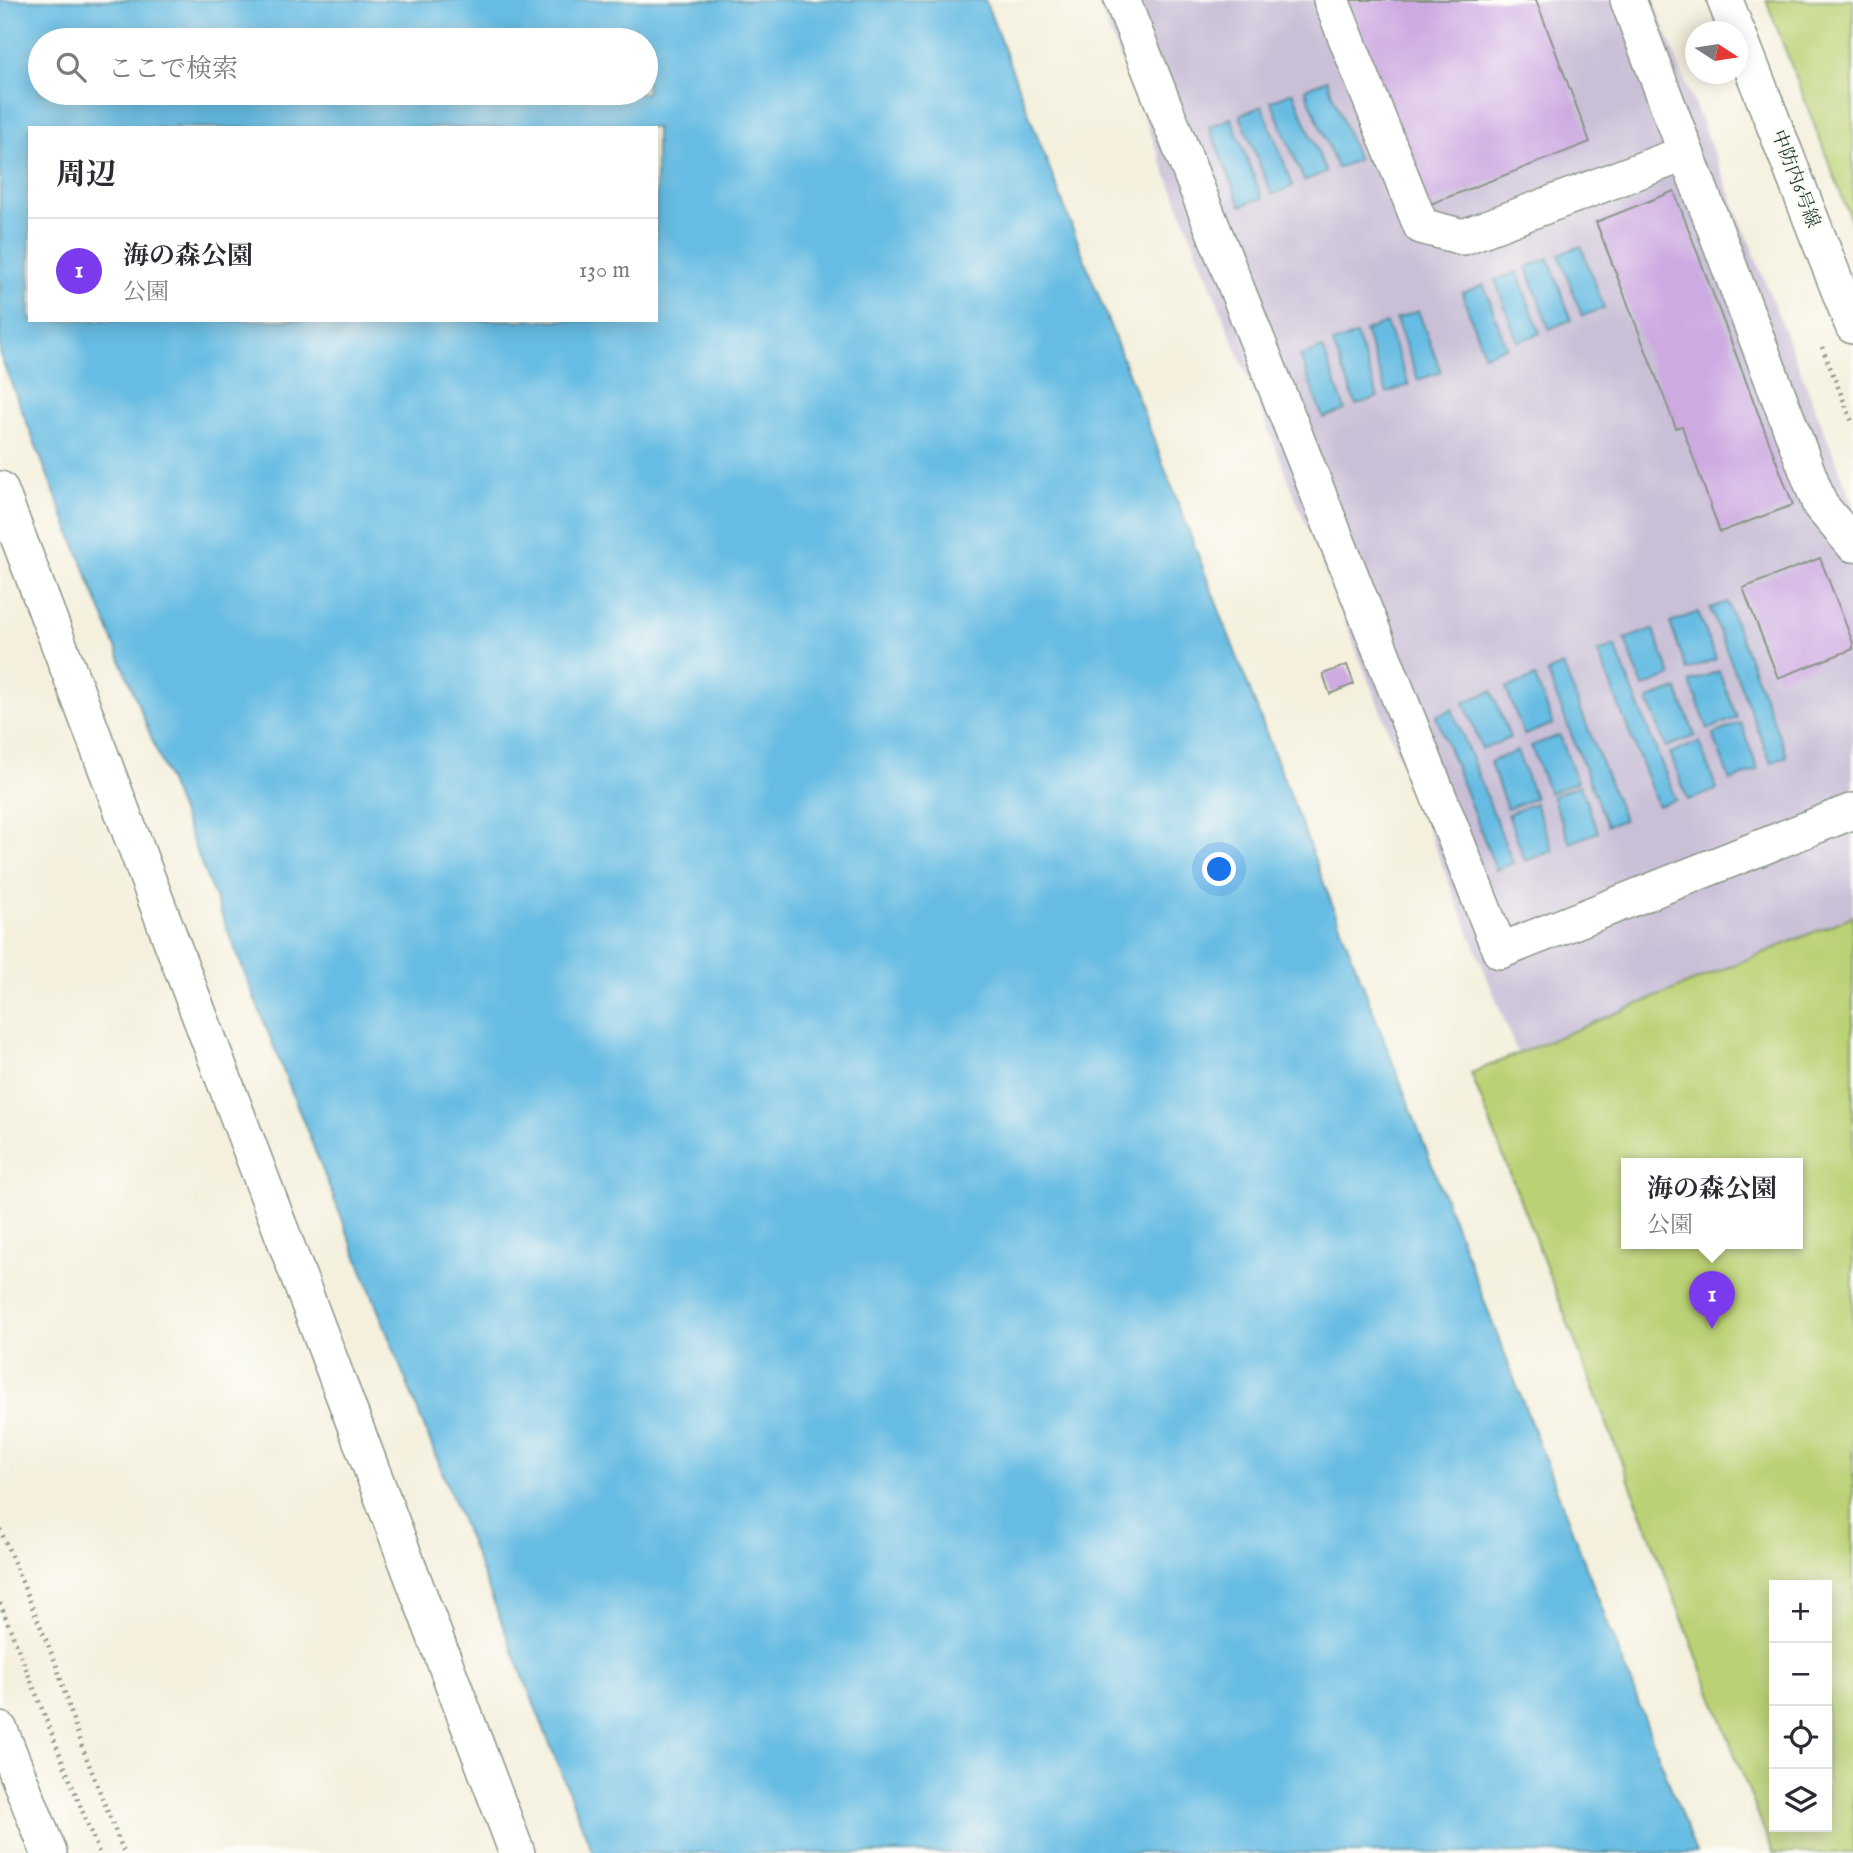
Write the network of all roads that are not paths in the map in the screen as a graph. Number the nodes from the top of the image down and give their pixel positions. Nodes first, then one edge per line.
1 (1122, 0) edge
2 (1331, 0) edge
3 (1628, 0) edge
4 (1725, 0) edge
5 (1733, 21) edge
6 (1748, 60) edge
7 (1686, 153) junction
8 (1853, 326) edge
9 (0, 489) edge
10 (1853, 544) edge
11 (1853, 811) edge
12 (0, 1730) edge
13 (49, 1853) edge
14 (517, 1853) edge

1 - 11 street
2 - 7 street
3 - 7 street
4 - 5 street, 中防内6号線
6 - 8 street, 中防内6号線
7 - 10 street
9 - 14 street
12 - 13 street

